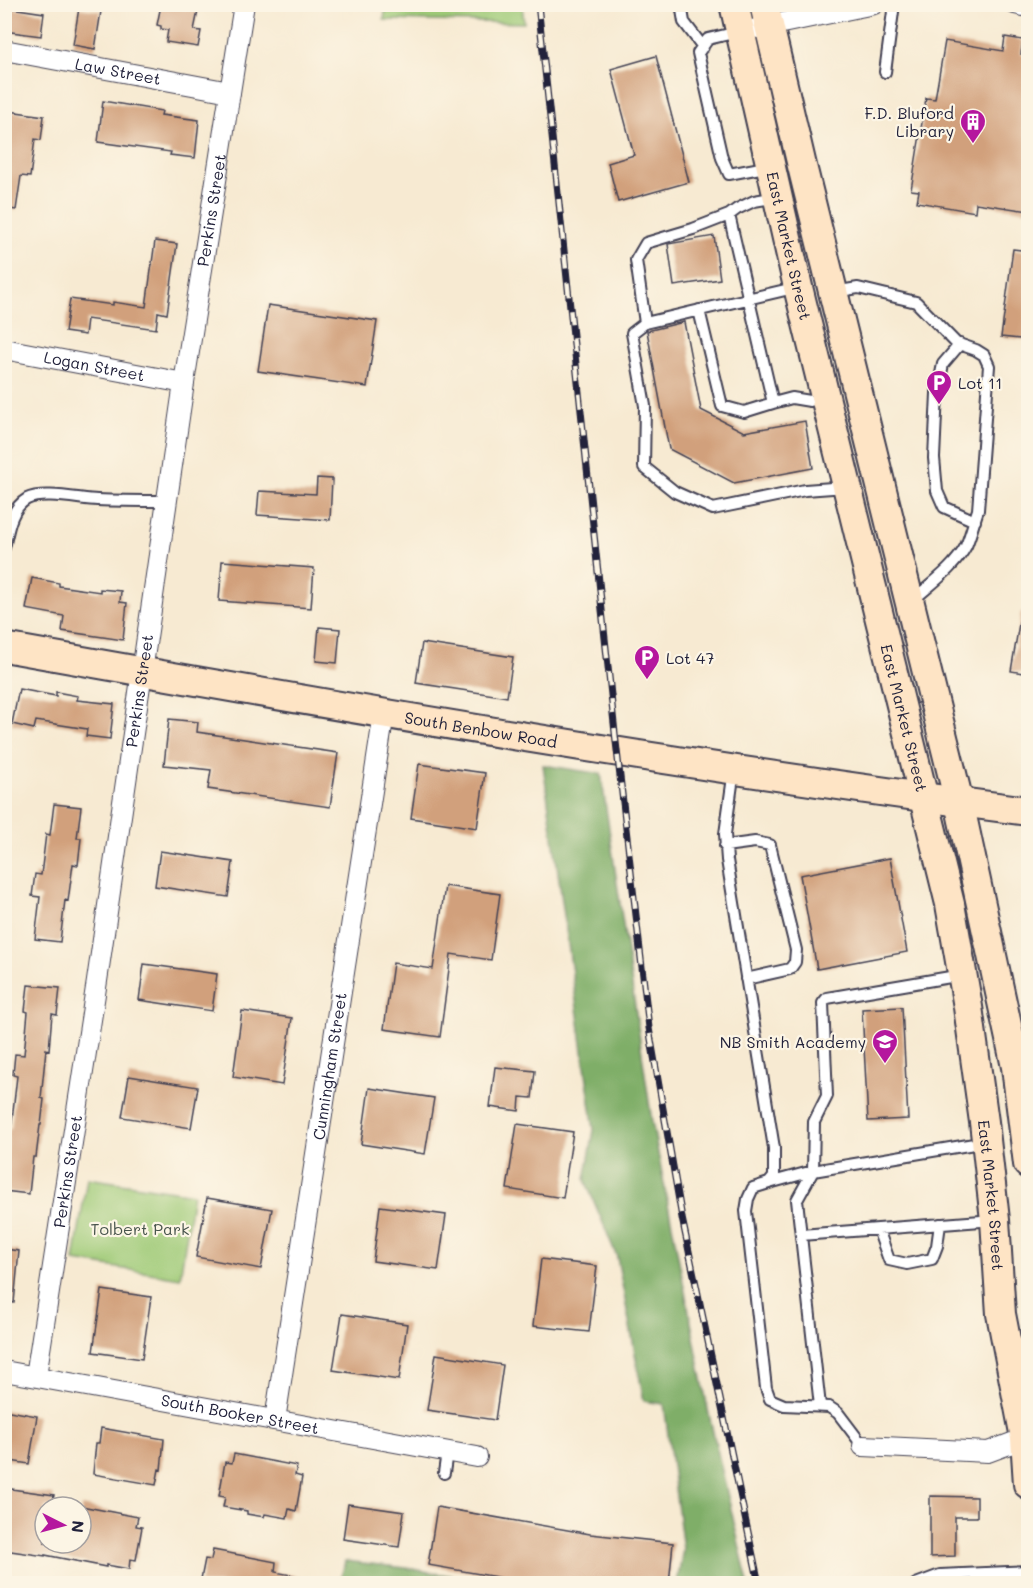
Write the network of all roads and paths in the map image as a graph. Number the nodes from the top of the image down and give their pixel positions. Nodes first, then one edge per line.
1 (244, 4) edge
2 (681, 4) edge
3 (874, 4) edge
4 (894, 4) edge
5 (1015, 4) edge
6 (1029, 7) edge
7 (767, 15) edge
8 (737, 18) edge
9 (703, 46) junction
10 (4, 50) edge
11 (885, 72) dead end
12 (230, 92) junction
13 (771, 166) junction
14 (778, 197) junction
15 (729, 215) junction
16 (799, 290) junction
17 (834, 292) junction
18 (749, 298) junction
19 (699, 310) junction
20 (645, 323) junction
21 (960, 344) junction
22 (4, 349) edge
23 (184, 383) junction
24 (825, 397) junction
25 (773, 403) junction
26 (864, 415) junction
27 (846, 487) junction
28 (167, 501) junction
29 (975, 521) junction
30 (7, 522) edge
31 (4, 548) edge
32 (910, 602) junction
33 (4, 647) edge
34 (141, 672) junction
35 (384, 713) junction
36 (734, 770) junction
37 (924, 797) junction
38 (959, 802) junction
39 (1029, 811) edge
40 (725, 846) junction
41 (962, 975) junction
42 (746, 979) junction
43 (1022, 1067) edge
44 (986, 1142) junction
45 (1029, 1164) edge
46 (813, 1172) junction
47 (769, 1183) junction
48 (995, 1220) junction
49 (940, 1224) junction
50 (878, 1229) junction
51 (801, 1235) junction
52 (4, 1371) edge
53 (36, 1376) junction
54 (1029, 1385) edge
55 (820, 1406) junction
56 (275, 1420) junction
57 (1027, 1438) edge
58 (863, 1446) joint
59 (447, 1452) junction
60 (477, 1457) dead end
61 (444, 1473) dead end
62 (1029, 1484) edge
63 (1029, 1571) edge
64 (916, 1584) edge

1 - 12 street, Perkins Street
2 - 9 lane
3 - 7 street
4 - 11 lane
5 - 6 street
7 - 8 street
7 - 17 main road, East Market Street
8 - 9 lane
8 - 13 main road, East Market Street
9 - 13 lane
10 - 12 street, Law Street
12 - 23 street, Perkins Street
13 - 14 main road, East Market Street
14 - 15 lane
14 - 16 main road, East Market Street
15 - 18 lane
15 - 20 lane
16 - 18 lane
16 - 24 main road, East Market Street
16 - 26 main road
17 - 21 lane
17 - 26 main road, East Market Street
18 - 19 lane
18 - 25 lane
19 - 20 lane
19 - 25 lane
20 - 27 lane
21 - 29 lane
21 - 29 lane
22 - 23 street, Logan Street
23 - 28 street, Perkins Street
24 - 25 lane
24 - 27 main road, East Market Street
26 - 32 main road, East Market Street
27 - 37 main road, East Market Street
28 - 30 lane
28 - 34 street, Perkins Street
29 - 32 lane
30 - 31 lane
32 - 38 main road, East Market Street
33 - 34 main road, South Benbow Road
34 - 35 main road, South Benbow Road
34 - 53 street, Perkins Street
35 - 36 main road, South Benbow Road
35 - 56 street, Cunningham Street
36 - 37 main road, South Benbow Road
36 - 40 lane
37 - 38 main road, South Benbow Road
37 - 41 main road, East Market Street
38 - 39 main road, South Benbow Road
38 - 43 main road, East Market Street
40 - 42 lane
40 - 42 lane
41 - 44 main road, East Market Street
41 - 46 lane
42 - 47 lane
43 - 45 main road, East Market Street
44 - 46 lane
44 - 48 main road, East Market Street
46 - 47 lane
46 - 51 lane
47 - 55 lane
48 - 49 lane
48 - 57 main road, East Market Street
49 - 50 lane
49 - 50 lane
50 - 51 lane
51 - 55 lane
52 - 53 street, South Booker Street
53 - 56 street, South Booker Street
54 - 57 main road, East Market Street
55 - 58 lane
56 - 59 street, South Booker Street
57 - 58 street
57 - 62 main road, East Market Street
59 - 60 street, South Booker Street
59 - 61 lane
63 - 64 lane

